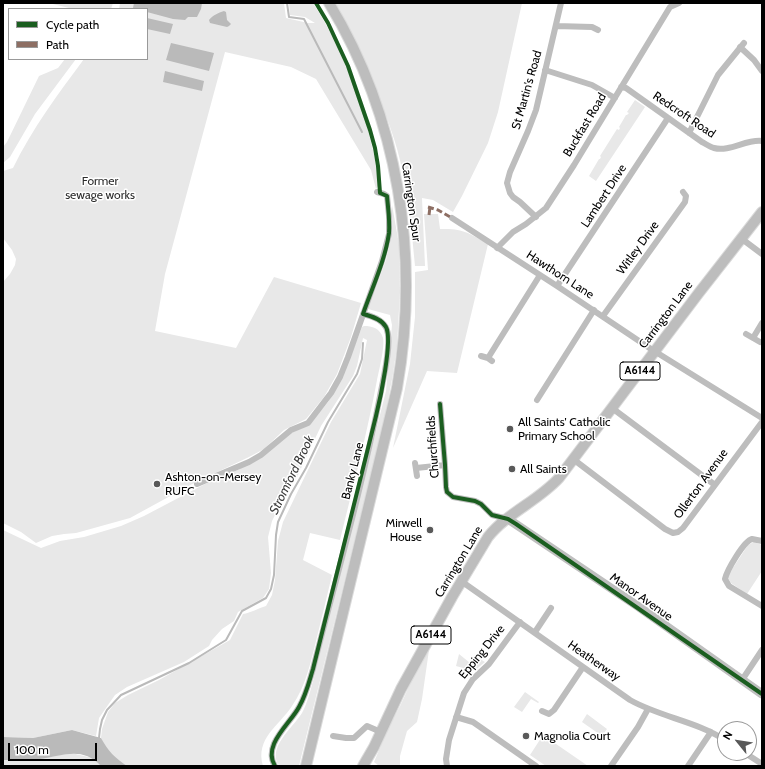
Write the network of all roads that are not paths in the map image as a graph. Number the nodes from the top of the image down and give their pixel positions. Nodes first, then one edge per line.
1 (329, 3) edge
2 (561, 3) edge
3 (679, 3) edge
4 (667, 5) edge
5 (556, 26) junction
6 (598, 30) dead end
7 (545, 70) junction
8 (762, 71) edge
9 (621, 87) junction
10 (615, 98) junction
11 (668, 118) junction
12 (689, 133) junction
13 (762, 141) edge
14 (377, 192) dead end
15 (683, 192) dead end
16 (762, 212) edge
17 (452, 218) dead end
18 (536, 218) junction
19 (742, 239) junction
20 (497, 248) junction
21 (762, 254) edge
22 (540, 275) junction
23 (557, 286) junction
24 (594, 310) junction
25 (363, 314) junction
26 (603, 316) junction
27 (762, 323) edge
28 (746, 334) dead end
29 (752, 338) junction
30 (760, 342) dead end
31 (655, 352) junction
32 (487, 358) dead end
33 (537, 400) dead end
34 (440, 404) dead end
35 (612, 408) junction
36 (762, 418) edge
37 (762, 422) edge
38 (573, 459) junction
39 (445, 465) junction
40 (417, 476) dead end
41 (197, 484) dead end
42 (715, 485) junction
43 (496, 517) junction
44 (508, 519) junction
45 (494, 529) junction
46 (762, 541) edge
47 (461, 581) junction
48 (762, 606) edge
49 (551, 608) dead end
50 (520, 622) junction
51 (534, 632) junction
52 (762, 650) edge
53 (583, 667) junction
54 (742, 680) junction
55 (762, 694) edge
56 (648, 709) junction
57 (542, 711) dead end
58 (456, 717) junction
59 (381, 732) junction
60 (711, 732) junction
61 (717, 735) edge
62 (333, 736) dead end
63 (275, 766) edge
64 (306, 766) edge
65 (363, 766) edge
66 (447, 766) edge
67 (536, 766) edge
68 (611, 766) edge
69 (688, 766) edge

1 - 64 main road, Carrington Spur
2 - 5 street, St Martin's Road
3 - 4 street, Buckfast Road
4 - 9 street, Buckfast Road
5 - 6 street
5 - 7 street, St Martin's Road
7 - 10 street
7 - 18 street, St Martin's Road
8 - 12 street
9 - 10 street, Buckfast Road
9 - 11 street, Redcroft Road
10 - 18 street, Buckfast Road
11 - 12 street, Redcroft Road
11 - 23 street, Lambert Drive
12 - 13 street, Redcroft Road
14 - 25 street
15 - 26 street, Witley Drive
16 - 19 main road, Carrington Lane / A6144
17 - 20 street, Hawthorn Lane
18 - 20 street, Buckfast Road
19 - 21 street
19 - 31 main road, Carrington Lane / A6144
20 - 22 street, Hawthorn Lane
22 - 23 street, Hawthorn Lane
22 - 32 street
23 - 24 street, Hawthorn Lane
24 - 26 street, Hawthorn Lane
24 - 33 street
25 - 41 street
25 - 63 street, Banky Lane
26 - 31 street, Hawthorn Lane
27 - 29 street
28 - 29 street
29 - 30 street
31 - 35 main road, Carrington Lane / A6144
31 - 36 street, Hawthorn Lane
34 - 39 street, Churchfields
35 - 38 main road, Carrington Lane / A6144
35 - 42 street
37 - 42 street, Ollerton Avenue
38 - 42 street, Ollerton Avenue
38 - 44 main road, Carrington Lane / A6144
39 - 40 street, Churchfields
39 - 43 street, Churchfields
43 - 44 street, Churchfields
43 - 45 street
44 - 45 main road, Carrington Lane / A6144
44 - 54 street, Manor Avenue
45 - 47 main road, Carrington Lane / A6144
46 - 48 street
47 - 50 street, Heatherway
47 - 59 main road, Carrington Lane / A6144
49 - 51 street
50 - 51 street, Heatherway
50 - 58 street, Epping Drive
51 - 53 street, Heatherway
52 - 54 street
53 - 56 street, Heatherway
53 - 57 street
54 - 55 street, Manor Avenue
56 - 60 street, Heatherway
56 - 68 street
58 - 66 street, Epping Drive
58 - 67 street
59 - 62 street
59 - 65 main road, Carrington Lane / A6144
60 - 61 street, Heatherway
60 - 69 street

